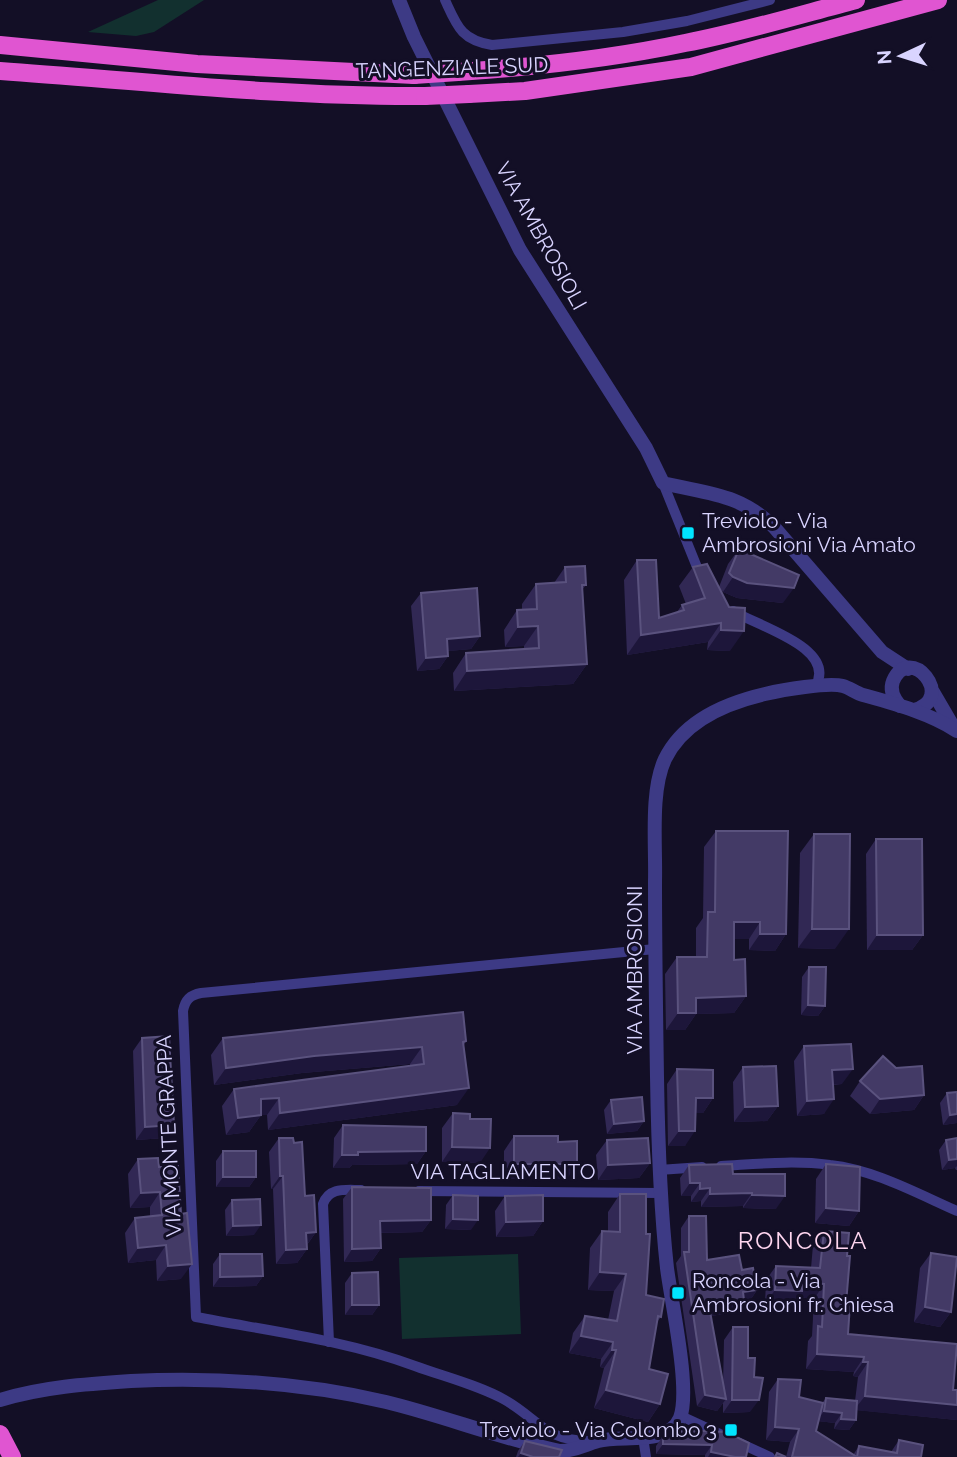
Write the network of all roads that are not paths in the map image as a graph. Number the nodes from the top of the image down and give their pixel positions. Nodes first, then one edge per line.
1 (399, 0) edge
2 (445, 0) edge
3 (770, 0) edge
4 (827, 0) edge
5 (856, 0) edge
6 (938, 0) edge
7 (786, 19) junction
8 (5, 44) edge
9 (0, 71) edge
10 (28, 73) junction
11 (0, 79) edge
12 (663, 483) junction
13 (706, 587) edge
14 (726, 606) edge
15 (882, 652) junction
16 (908, 669) junction
17 (893, 684) junction
18 (815, 687) junction
19 (933, 692) junction
20 (874, 698) junction
21 (907, 708) junction
22 (956, 730) edge
23 (655, 949) junction
24 (659, 1170) junction
25 (367, 1190) edge
26 (408, 1191) edge
27 (660, 1193) junction
28 (957, 1211) edge
29 (329, 1342) junction
30 (0, 1400) edge
31 (681, 1416) junction
32 (0, 1434) edge
33 (643, 1437) junction
34 (598, 1441) junction
35 (766, 1455) edge
36 (12, 1457) edge
37 (646, 1457) edge

1 - 12 street, VIA AMBROSIOLI
2 - 3 street
4 - 7 highway
5 - 7 highway, TANGENZIALE SUD
6 - 10 highway, TANGENZIALE SUD, bridge
7 - 8 highway, TANGENZIALE SUD, bridge
9 - 10 highway, TANGENZIALE SUD
10 - 11 highway
12 - 13 street
12 - 15 street
14 - 18 street
15 - 16 street
15 - 17 street
16 - 17 street
16 - 19 street
17 - 20 street
17 - 21 street
18 - 20 street, VIA AMBROSIONI
18 - 23 street, VIA AMBROSIONI
19 - 21 street
19 - 22 street
20 - 21 street, VIA AMBROSIONI
21 - 22 street, VIA AMBROSIONI
23 - 24 street, VIA AMBROSIONI
23 - 29 street, VIA MONTE GRAPPA
24 - 27 street, VIA AMBROSIONI
24 - 28 street
25 - 29 street
26 - 27 street, VIA TAGLIAMENTO
27 - 31 street, VIA AMBROSIONI
29 - 34 street, VIA MONTE GRAPPA
30 - 34 street
31 - 33 street
31 - 35 street
32 - 36 highway
33 - 34 street
33 - 37 street

